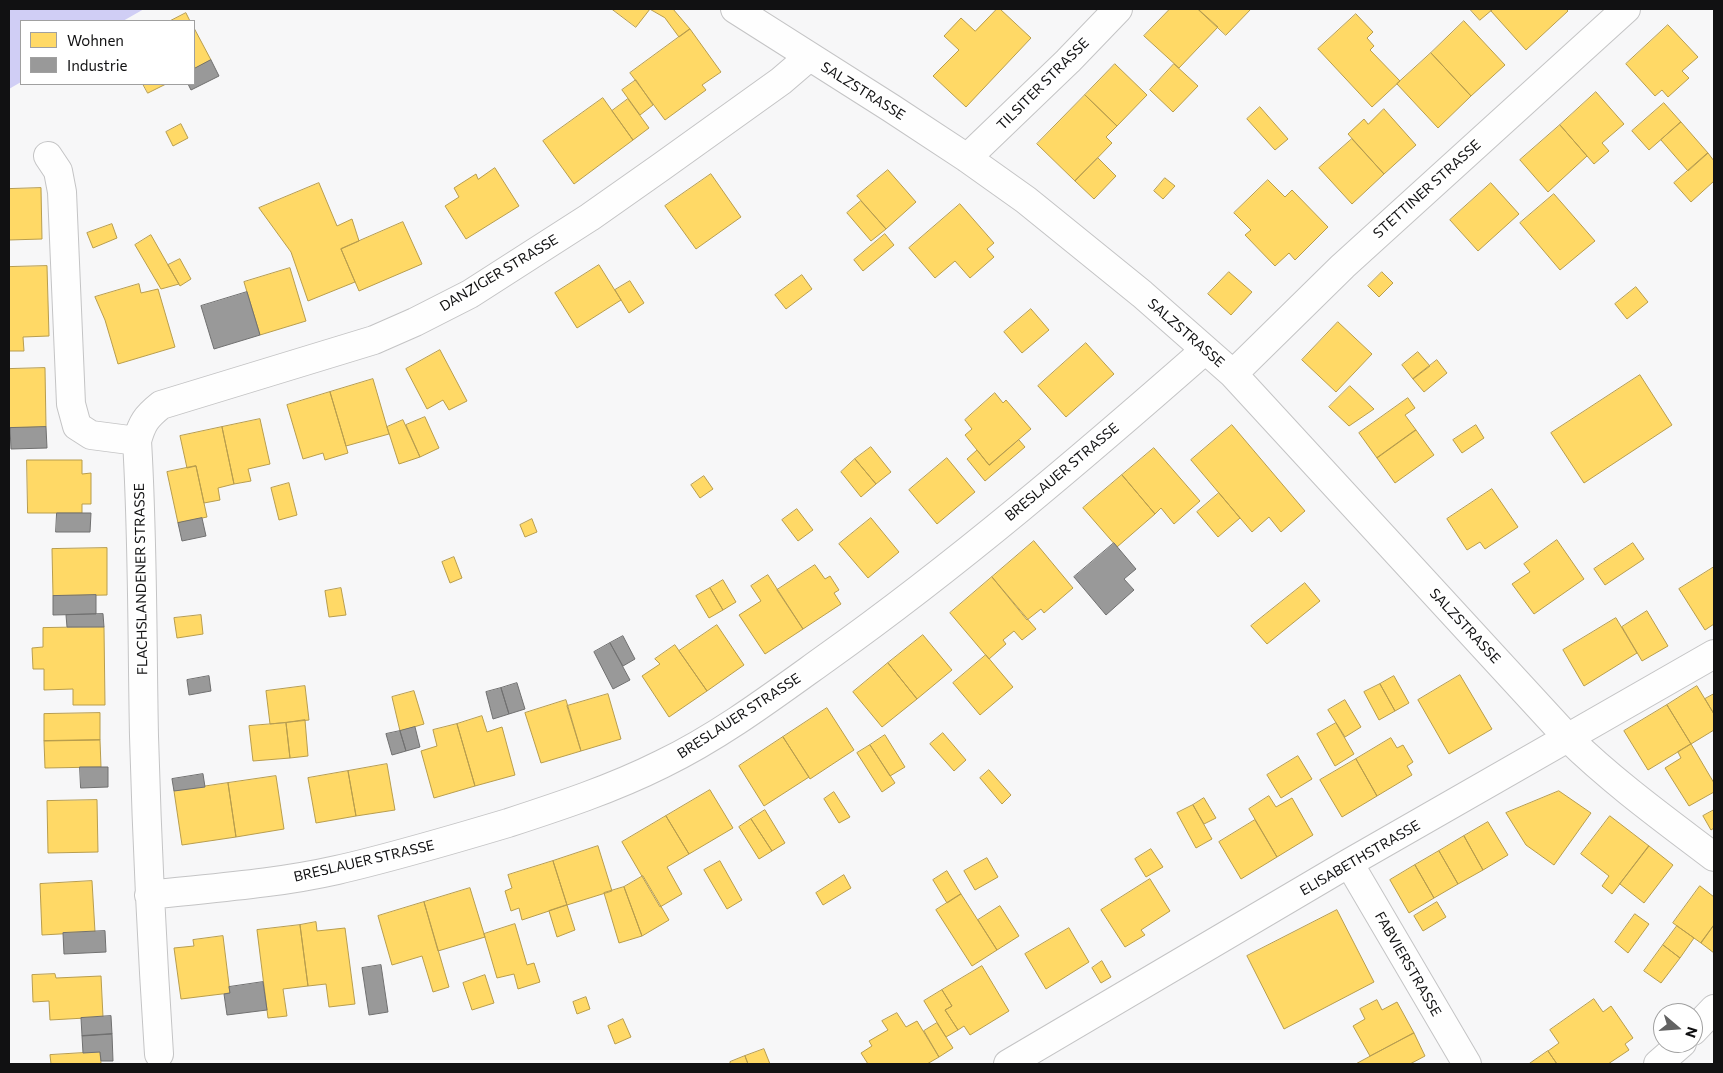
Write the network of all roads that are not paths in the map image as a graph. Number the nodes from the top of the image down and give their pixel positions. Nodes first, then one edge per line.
1 (735, 9) edge
2 (1118, 9) edge
3 (1626, 9) edge
4 (809, 57) junction
5 (48, 156) dead end
6 (967, 158) junction
7 (1205, 350) junction
8 (1233, 374) junction
9 (137, 441) junction
10 (1714, 654) edge
11 (1568, 738) junction
12 (1714, 857) edge
13 (1349, 864) junction
14 (149, 895) junction
15 (1714, 1009) edge
16 (1703, 1021) edge
17 (1671, 1053) edge
18 (159, 1054) dead end
19 (1008, 1064) edge
20 (1467, 1064) edge
21 (1658, 1064) edge

1 - 4 street, SALZSTRASSE
2 - 6 street, TILSITER STRASSE
3 - 8 street, STETTINER STRASSE
4 - 6 street, SALZSTRASSE
4 - 9 street, DANZIGER STRASSE
5 - 9 street
6 - 7 street, SALZSTRASSE
7 - 8 street, SALZSTRASSE
7 - 14 street, BRESLAUER STRASSE
8 - 11 street, SALZSTRASSE
9 - 14 street, FLACHSLANDENER STRASSE
10 - 11 street, ELISABETHSTRASSE
11 - 12 street, SALZSTRASSE
11 - 13 street, ELISABETHSTRASSE
13 - 19 street, ELISABETHSTRASSE
13 - 20 street, FABVIERSTRASSE
14 - 18 street, FLACHSLANDENER STRASSE
15 - 16 street
17 - 21 street

